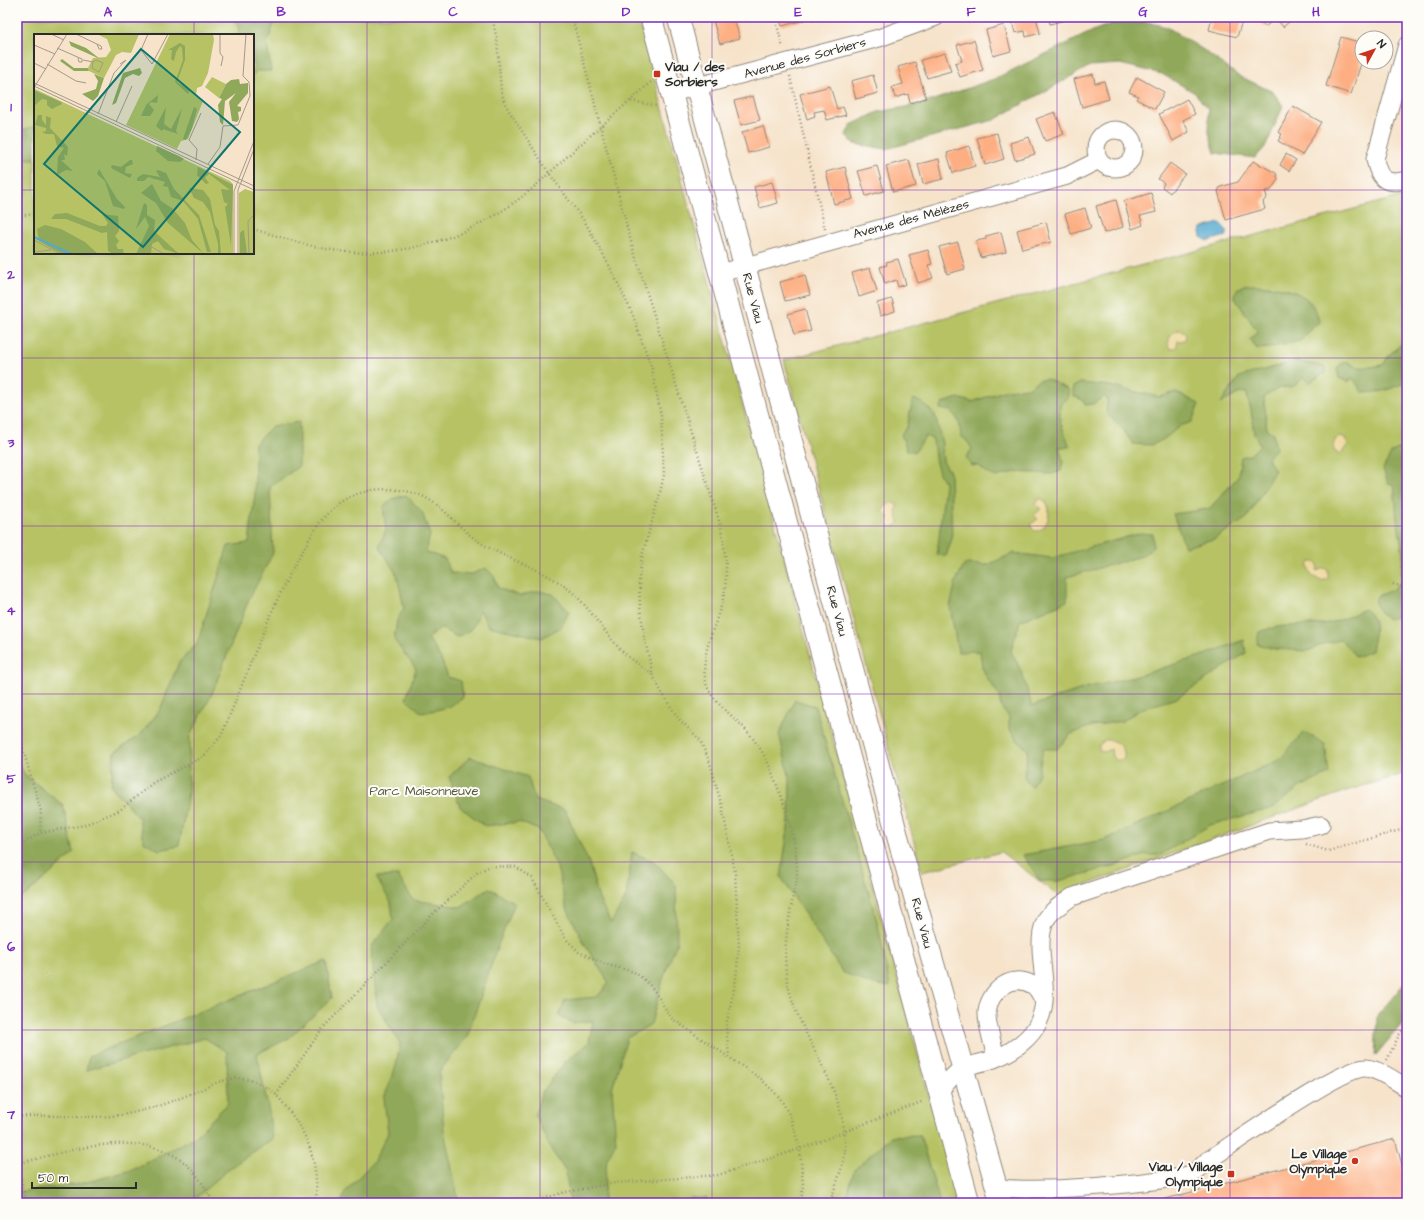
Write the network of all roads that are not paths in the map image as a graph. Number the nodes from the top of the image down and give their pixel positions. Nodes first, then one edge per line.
1 (652, 17) edge
2 (678, 17) edge
3 (936, 17) edge
4 (1407, 45) edge
5 (696, 87) junction
6 (668, 100) junction
7 (1099, 160) dead end
8 (1407, 180) edge
9 (745, 266) junction
10 (721, 273) junction
11 (1321, 824) dead end
12 (1044, 1001) junction
13 (996, 1058) junction
14 (962, 1068) junction
15 (1407, 1088) edge
16 (935, 1095) junction
17 (998, 1195) edge
18 (968, 1203) edge

1 - 6 main road, Rue Viau
2 - 5 main road, Rue Viau
3 - 5 street, Avenue des Sorbiers
4 - 8 street
5 - 6 street, Avenue des Sorbiers
5 - 9 main road, Rue Viau
6 - 10 main road, Rue Viau
7 - 9 street, Avenue des Mélèzes
9 - 10 street, Avenue des Mélèzes
9 - 14 main road, Rue Viau
10 - 16 main road, Rue Viau
11 - 12 street
12 - 13 street
12 - 13 street
13 - 14 street
14 - 16 street
14 - 17 main road, Rue Viau
15 - 17 street
16 - 18 main road, Rue Viau

